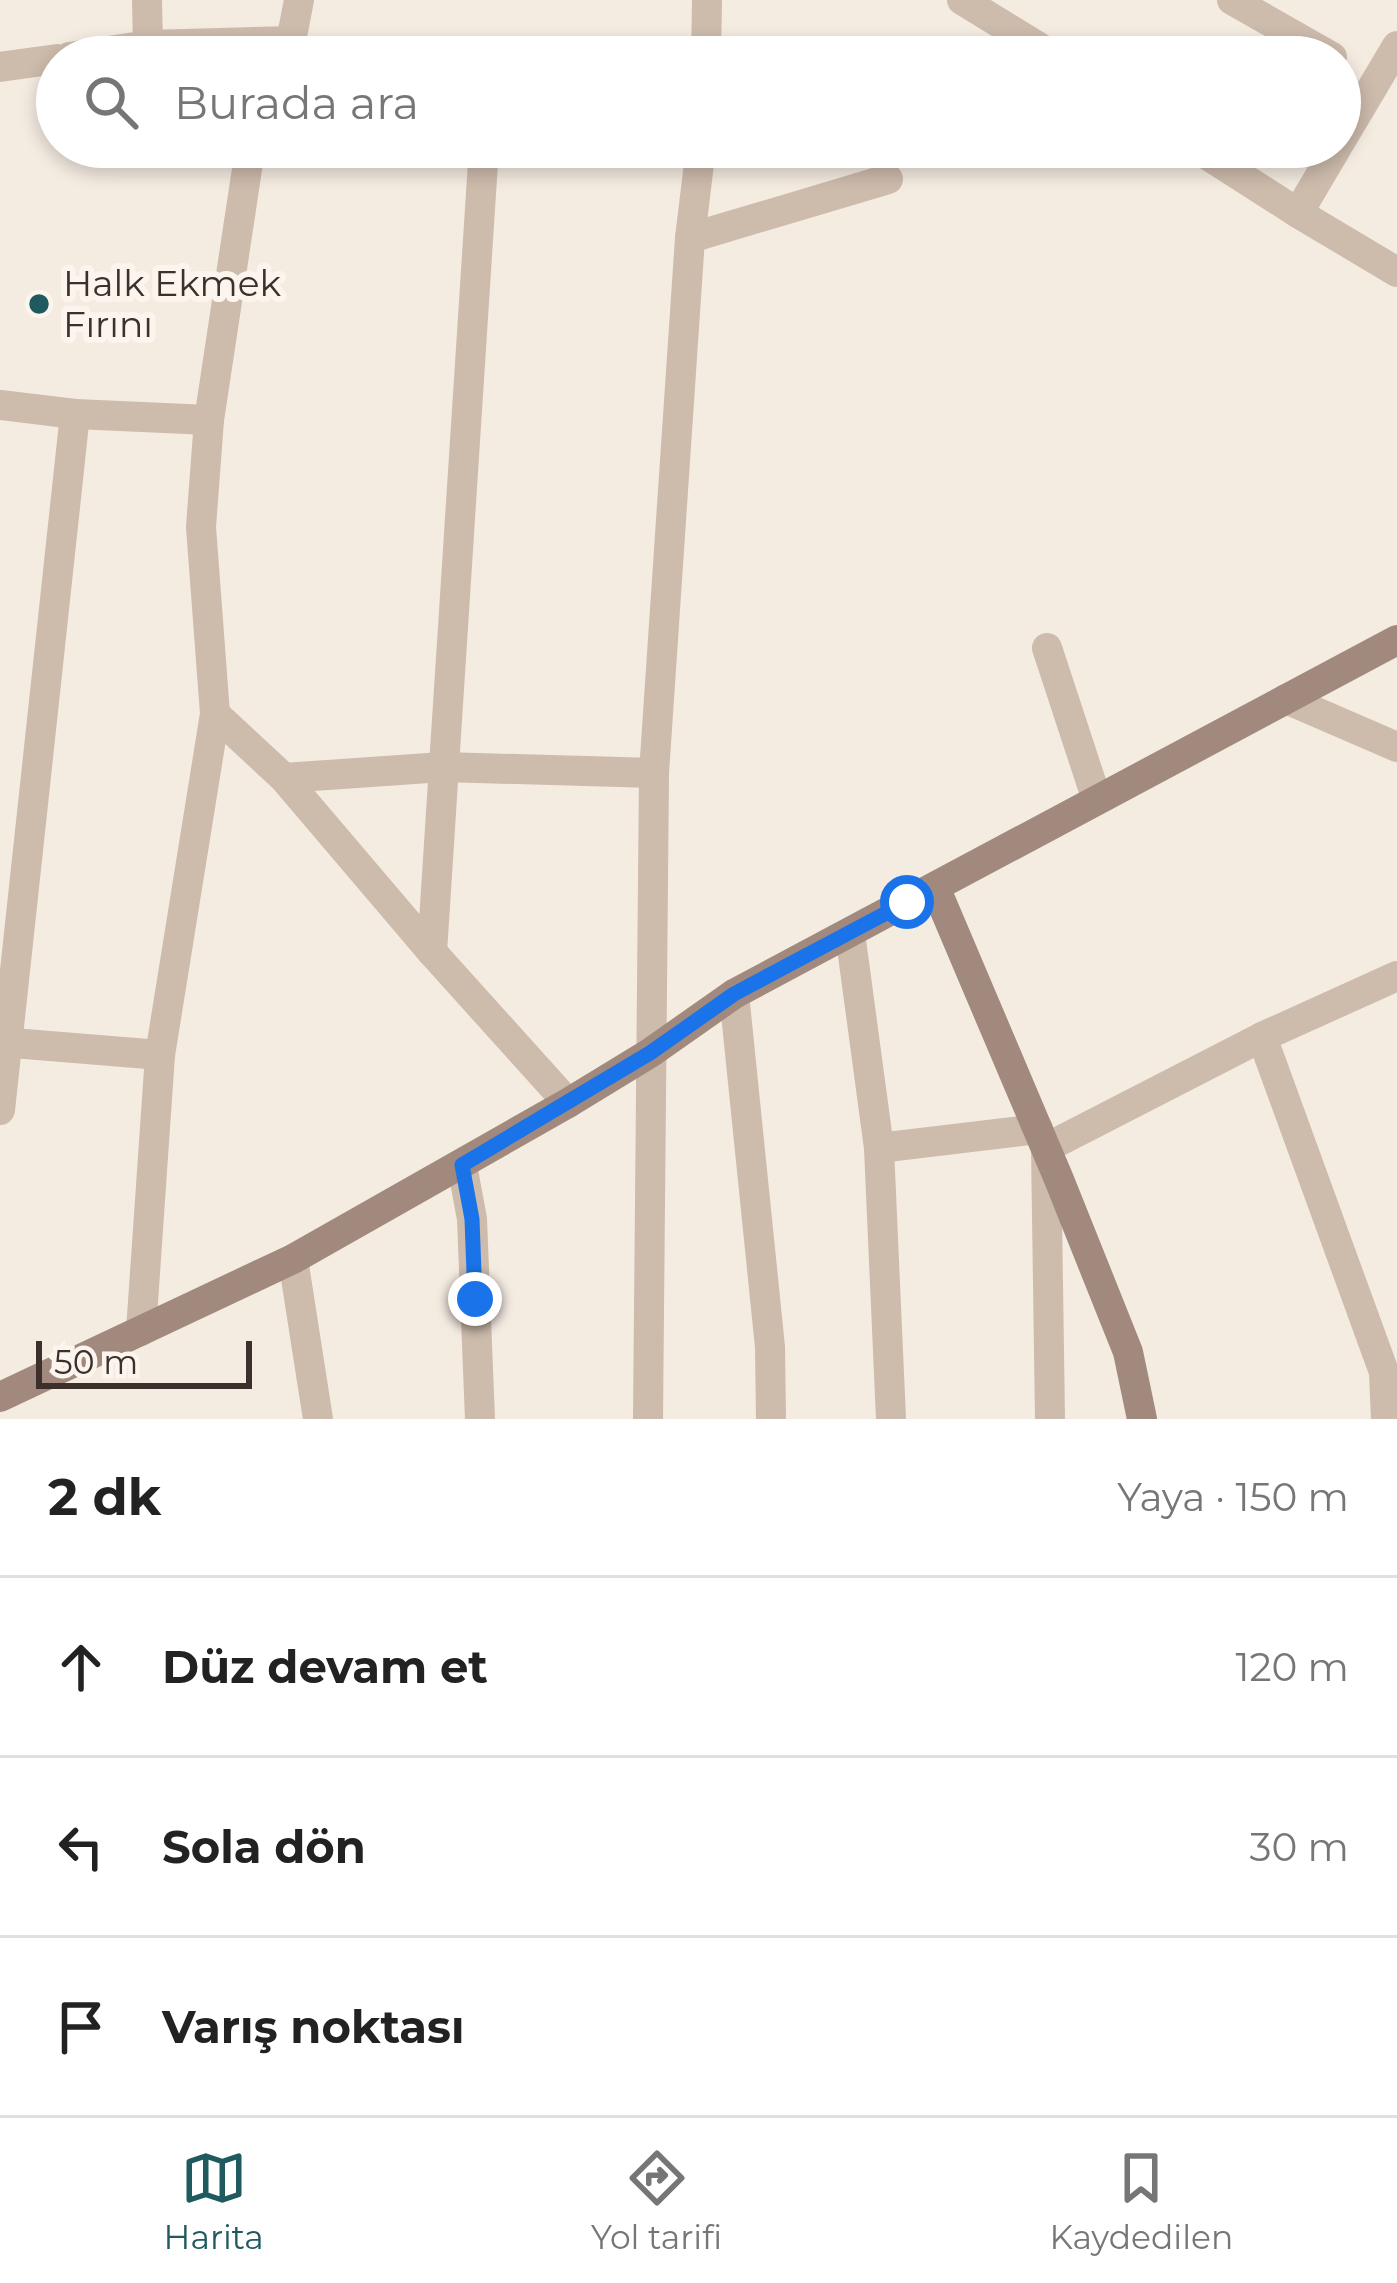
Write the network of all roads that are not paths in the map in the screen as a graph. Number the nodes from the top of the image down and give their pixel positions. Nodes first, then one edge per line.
1 (148, 0) edge
2 (299, 0) edge
3 (707, 0) edge
4 (962, 0) edge
5 (1232, 0) edge
6 (148, 36) edge
7 (292, 36) edge
8 (706, 36) edge
9 (1021, 36) edge
10 (1295, 36) edge
11 (1397, 46) edge
12 (36, 62) edge
13 (0, 67) edge
14 (1361, 73) edge
15 (1376, 81) junction
16 (1361, 107) edge
17 (248, 168) edge
18 (483, 168) edge
19 (698, 168) edge
20 (1228, 168) edge
21 (1325, 168) edge
22 (887, 179) dead end
23 (1298, 213) junction
24 (690, 238) junction
25 (1397, 272) edge
26 (0, 405) edge
27 (75, 414) junction
28 (209, 420) junction
29 (1397, 640) edge
30 (1047, 648) dead end
31 (1286, 699) junction
32 (215, 714) junction
33 (1397, 747) edge
34 (442, 766) junction
35 (654, 773) junction
36 (284, 778) junction
37 (1097, 800) junction
38 (935, 887) junction
39 (850, 933) junction
40 (432, 952) junction
41 (1397, 976) edge
42 (734, 994) junction
43 (1262, 1037) junction
44 (4, 1043) edge
45 (650, 1053) junction
46 (160, 1055) junction
47 (568, 1103) junction
48 (0, 1110) edge
49 (1042, 1138) junction
50 (879, 1148) junction
51 (462, 1165) junction
52 (293, 1259) junction
53 (141, 1331) junction
54 (1390, 1373) edge
55 (0, 1396) edge
56 (318, 1419) edge
57 (481, 1419) edge
58 (647, 1419) edge
59 (771, 1419) edge
60 (891, 1419) edge
61 (1050, 1419) edge
62 (1142, 1419) edge
63 (1386, 1419) edge

1 - 6 street
2 - 7 street
3 - 8 street
4 - 9 street
5 - 10 street
11 - 15 street
12 - 13 street
14 - 15 street
15 - 16 street
17 - 28 street
18 - 34 street
19 - 24 street
20 - 23 street
21 - 23 street
22 - 24 street
23 - 25 street
24 - 35 street
26 - 27 street
27 - 28 street
27 - 44 street
28 - 32 street
29 - 31 main road
30 - 37 street
31 - 33 street
31 - 37 main road
32 - 36 street
32 - 46 street
34 - 35 street
34 - 36 street
34 - 40 street
35 - 45 street
36 - 40 street
37 - 38 main road
38 - 39 main road
38 - 49 main road
39 - 42 main road
39 - 50 street
40 - 47 street
41 - 43 street
42 - 45 main road
42 - 59 street
43 - 49 street
43 - 54 street
44 - 46 street
44 - 48 street
45 - 47 main road
45 - 58 street
46 - 53 street
47 - 51 main road
49 - 50 street
49 - 61 street
49 - 62 main road
50 - 60 street
51 - 52 main road
51 - 57 street
52 - 53 main road
52 - 56 street
53 - 55 main road
54 - 63 street

